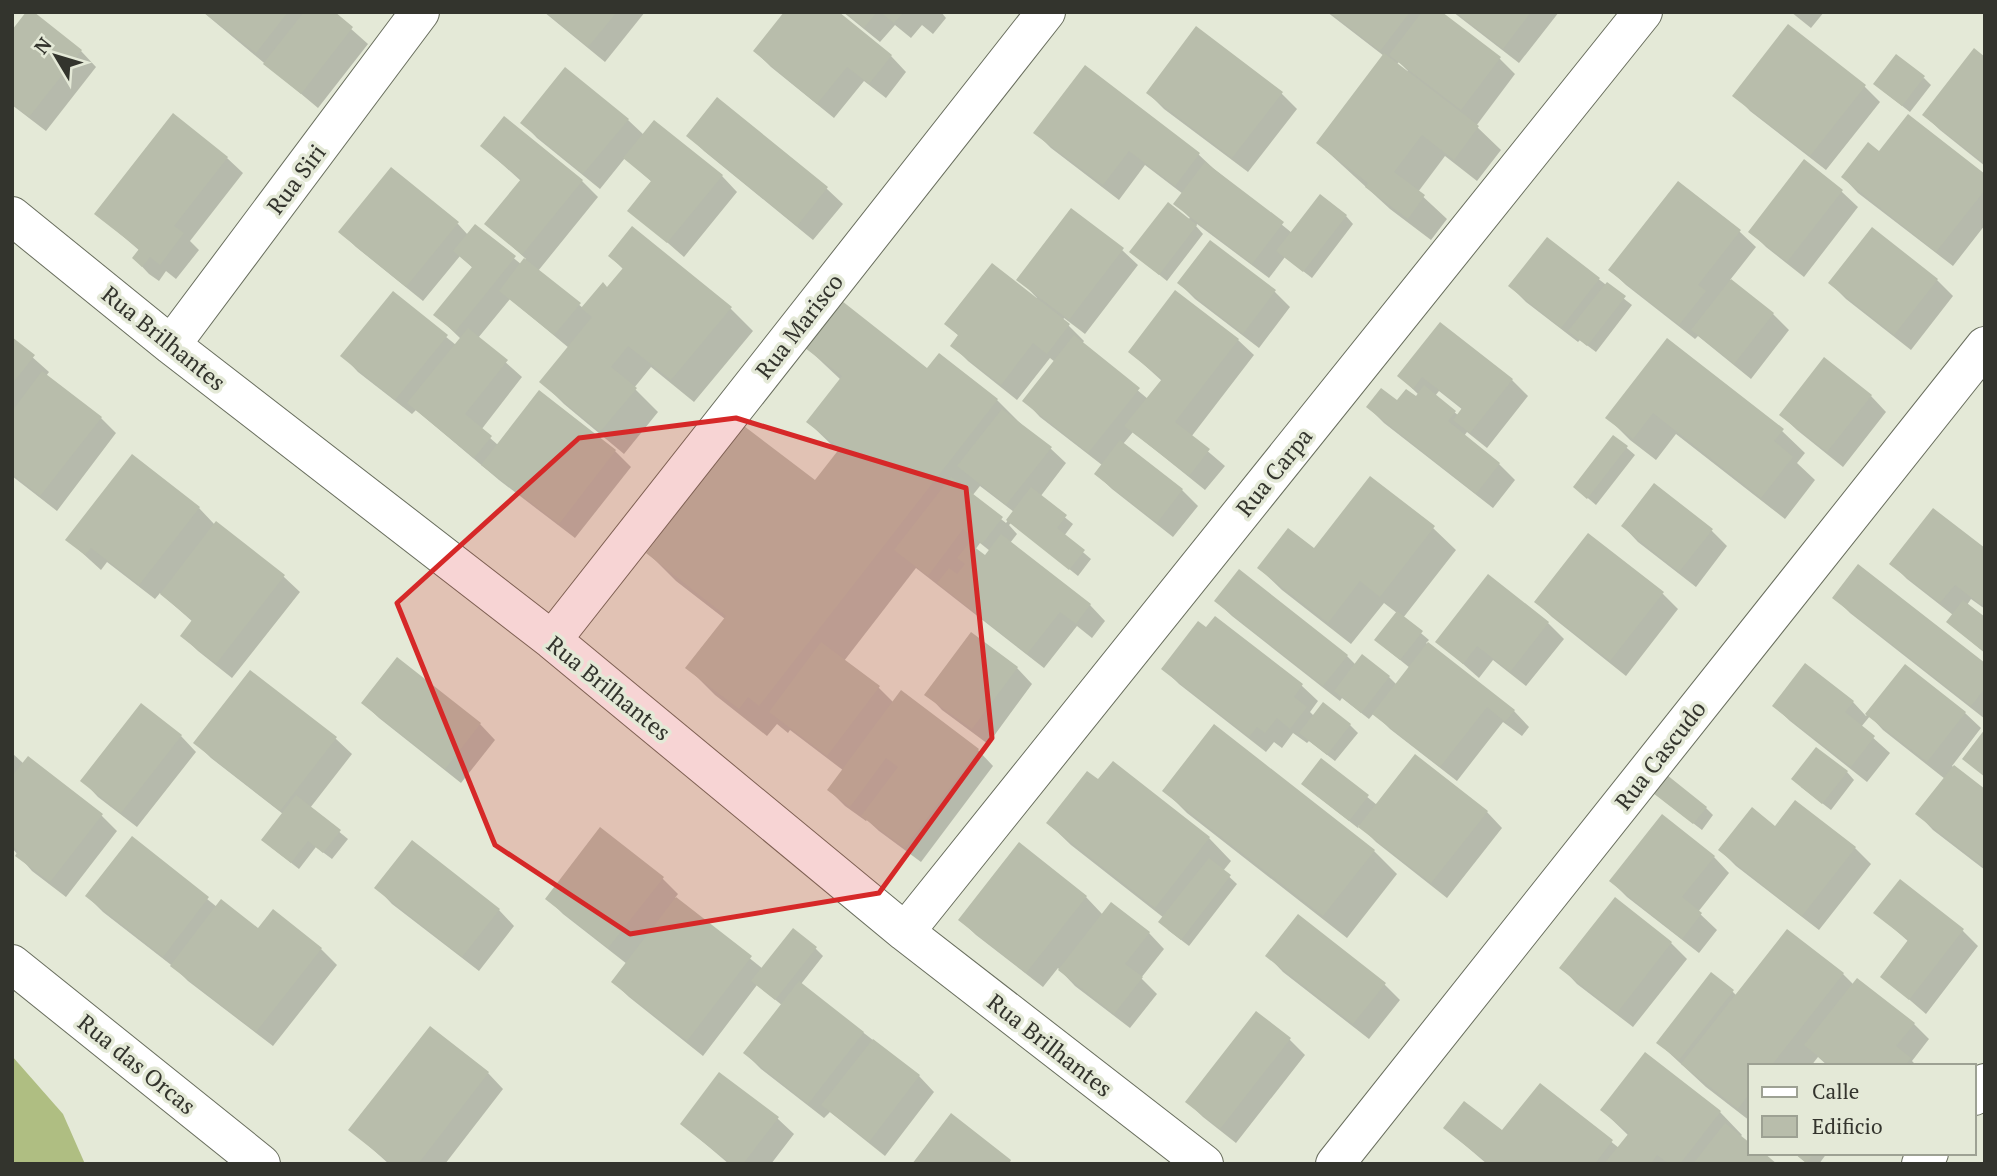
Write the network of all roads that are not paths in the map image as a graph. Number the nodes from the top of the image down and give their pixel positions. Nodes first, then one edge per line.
1 (421, 12) edge
2 (1046, 12) edge
3 (1643, 12) edge
4 (12, 216) edge
5 (171, 345) junction
6 (1985, 346) edge
7 (552, 640) junction
8 (905, 932) junction
9 (12, 964) edge
10 (261, 1164) edge
11 (1204, 1164) edge
12 (1335, 1164) edge

1 - 5 street, Rua Siri
2 - 7 street, Rua Marisco
3 - 8 street, Rua Carpa
4 - 5 street, Rua Brilhantes
5 - 7 street, Rua Brilhantes
6 - 12 street, Rua Cascudo
7 - 8 street, Rua Brilhantes
8 - 11 street, Rua Brilhantes
9 - 10 street, Rua das Orcas

